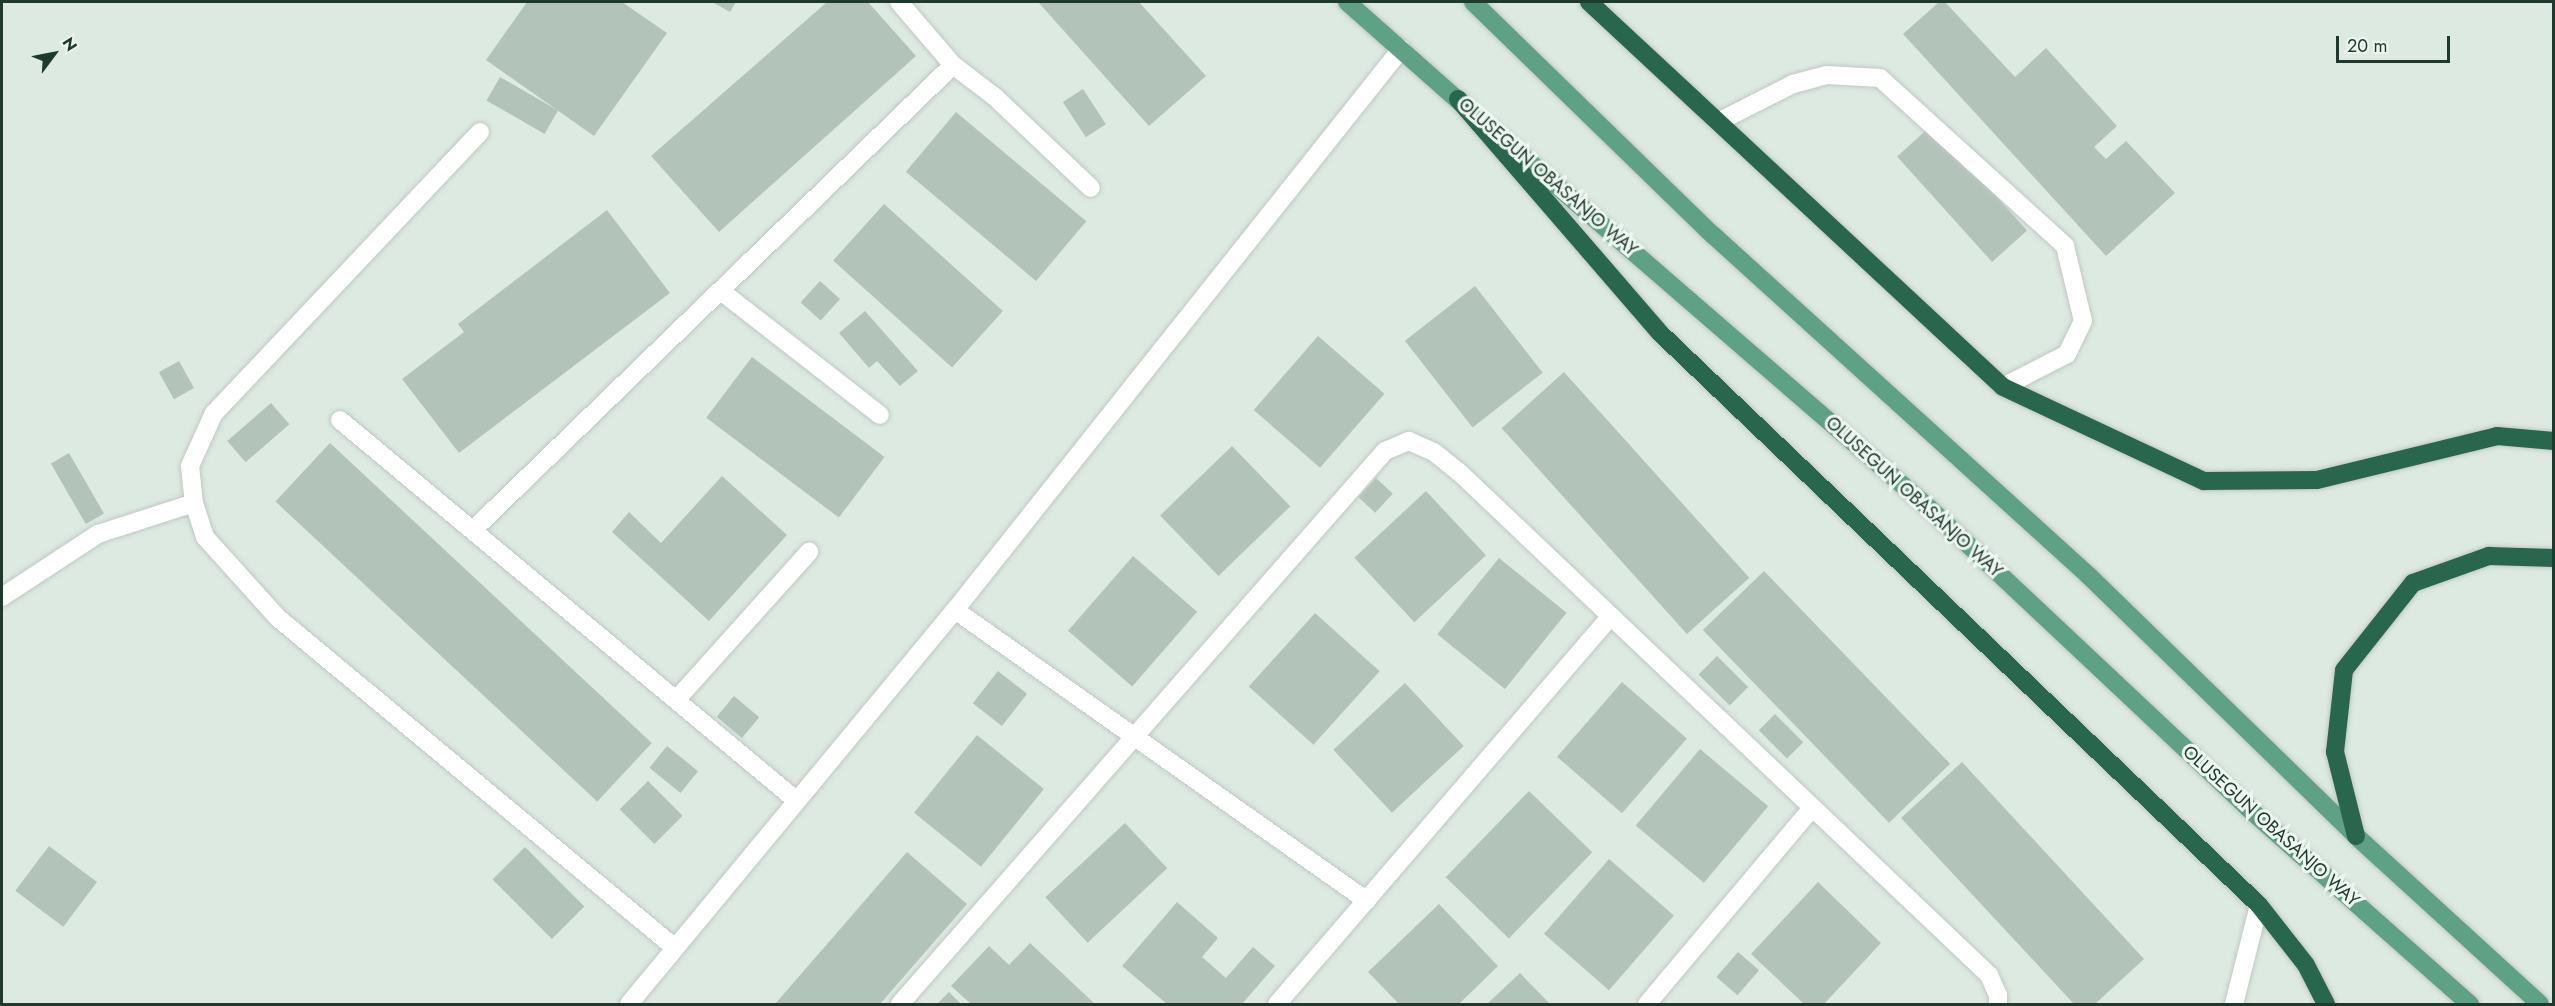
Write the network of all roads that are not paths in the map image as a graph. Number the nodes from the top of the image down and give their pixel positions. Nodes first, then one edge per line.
1 (899, 2) edge
2 (1347, 2) edge
3 (1473, 2) edge
4 (1588, 2) edge
5 (1401, 49) junction
6 (953, 65) junction
7 (1458, 99) junction
8 (1718, 122) junction
9 (480, 132) dead end
10 (1091, 188) dead end
11 (722, 292) junction
12 (2003, 387) junction
13 (880, 415) dead end
14 (340, 420) dead end
15 (2553, 441) edge
16 (194, 504) junction
17 (473, 530) junction
18 (809, 552) dead end
19 (2553, 558) edge
20 (2, 597) edge
21 (955, 610) junction
22 (1611, 616) junction
23 (677, 699) junction
24 (1134, 735) junction
25 (797, 801) junction
26 (1812, 808) junction
27 (2356, 836) junction
28 (1367, 901) junction
29 (2259, 905) junction
30 (675, 948) junction
31 (629, 1005) edge
32 (900, 1005) edge
33 (1277, 1005) edge
34 (1647, 1005) edge
35 (1998, 1005) edge
36 (2234, 1005) edge
37 (2326, 1005) edge
38 (2470, 1005) edge
39 (2540, 1005) edge

1 - 6 street
2 - 5 main road, OLUSEGUN OBASANJO WAY
3 - 27 main road
4 - 8 highway
5 - 7 main road, OLUSEGUN OBASANJO WAY
5 - 21 street
6 - 10 street
6 - 11 street
7 - 29 highway
7 - 38 main road, OLUSEGUN OBASANJO WAY
8 - 12 highway
8 - 12 street
9 - 16 street
11 - 13 street
11 - 17 street
12 - 15 highway
14 - 17 street
16 - 20 street
16 - 30 street
17 - 23 street
18 - 23 street
19 - 27 highway
21 - 24 street
21 - 25 street
22 - 24 street
22 - 26 street
22 - 28 street
23 - 25 street
24 - 28 street
24 - 32 street
25 - 30 street
26 - 34 street
26 - 35 street
27 - 39 main road
28 - 33 street
29 - 36 street
29 - 37 highway
30 - 31 street

